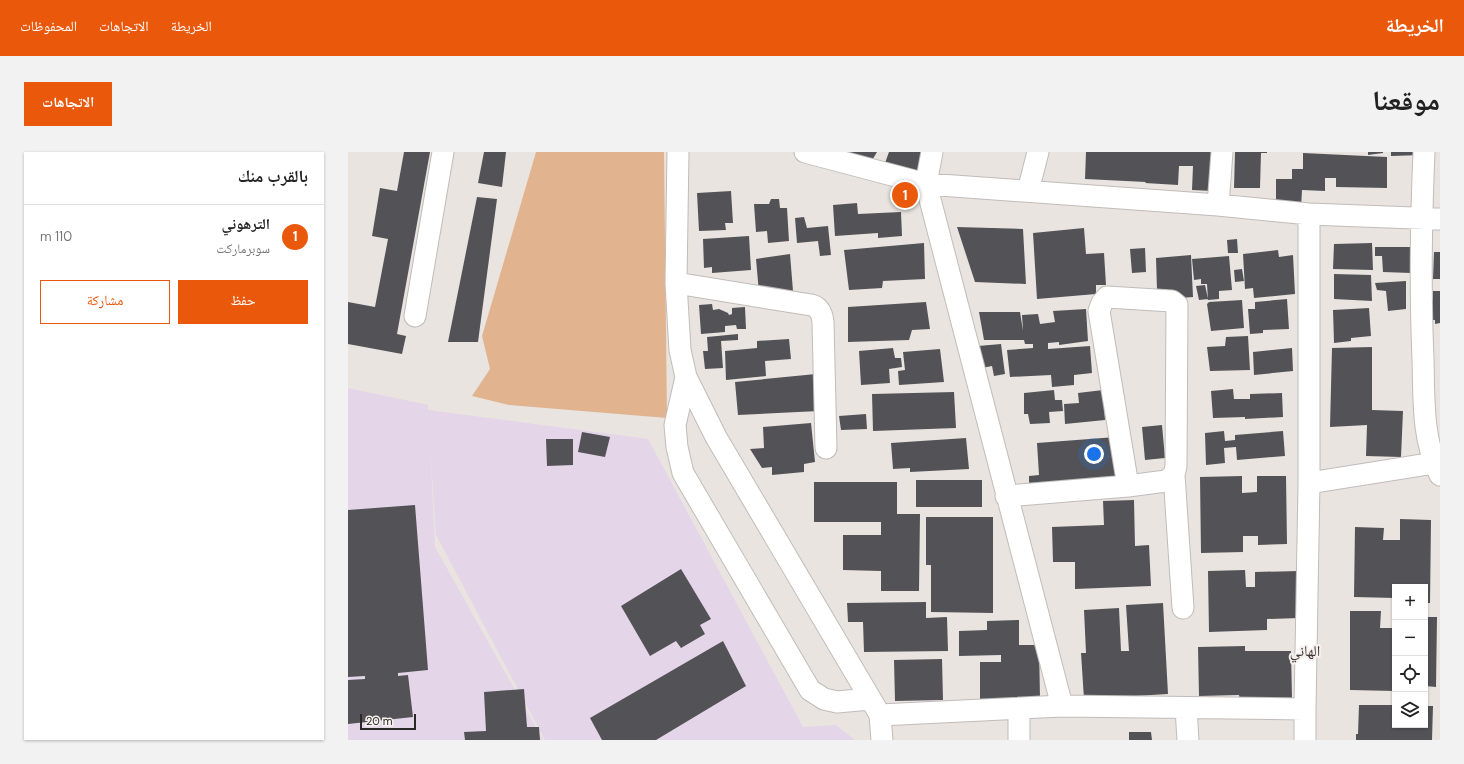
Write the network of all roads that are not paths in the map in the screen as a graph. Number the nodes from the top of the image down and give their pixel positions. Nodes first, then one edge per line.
1 (443, 152) edge
2 (678, 152) edge
3 (805, 152) edge
4 (932, 152) edge
5 (1038, 152) edge
6 (1222, 152) edge
7 (1424, 152) edge
8 (926, 184) junction
9 (1028, 191) junction
10 (1218, 205) junction
11 (1309, 214) junction
12 (1431, 218) edge
13 (676, 283) junction
14 (415, 316) dead end
15 (1431, 330) edge
16 (686, 377) junction
17 (826, 448) dead end
18 (1438, 467) edge
19 (1174, 475) junction
20 (1309, 482) junction
21 (1128, 486) junction
22 (1006, 496) junction
23 (1183, 608) dead end
24 (1062, 706) junction
25 (875, 707) junction
26 (1186, 708) junction
27 (1018, 709) junction
28 (1305, 709) junction
29 (882, 740) edge
30 (1019, 740) edge
31 (1188, 740) edge
32 (1305, 740) edge

1 - 14 street
2 - 13 street
3 - 8 street
4 - 8 street
5 - 9 street
6 - 10 street
7 - 12 street
8 - 9 street
8 - 22 street
9 - 10 street
10 - 11 street
11 - 12 street
11 - 20 street
12 - 15 street
13 - 16 street
13 - 17 street
15 - 18 street
16 - 25 street
16 - 25 street
18 - 20 street
19 - 21 street
19 - 21 street
19 - 23 street
20 - 28 street
21 - 22 street
22 - 24 street
24 - 26 street
24 - 27 street
25 - 27 street
25 - 29 street
26 - 28 street
26 - 31 street
27 - 30 street
28 - 32 street

